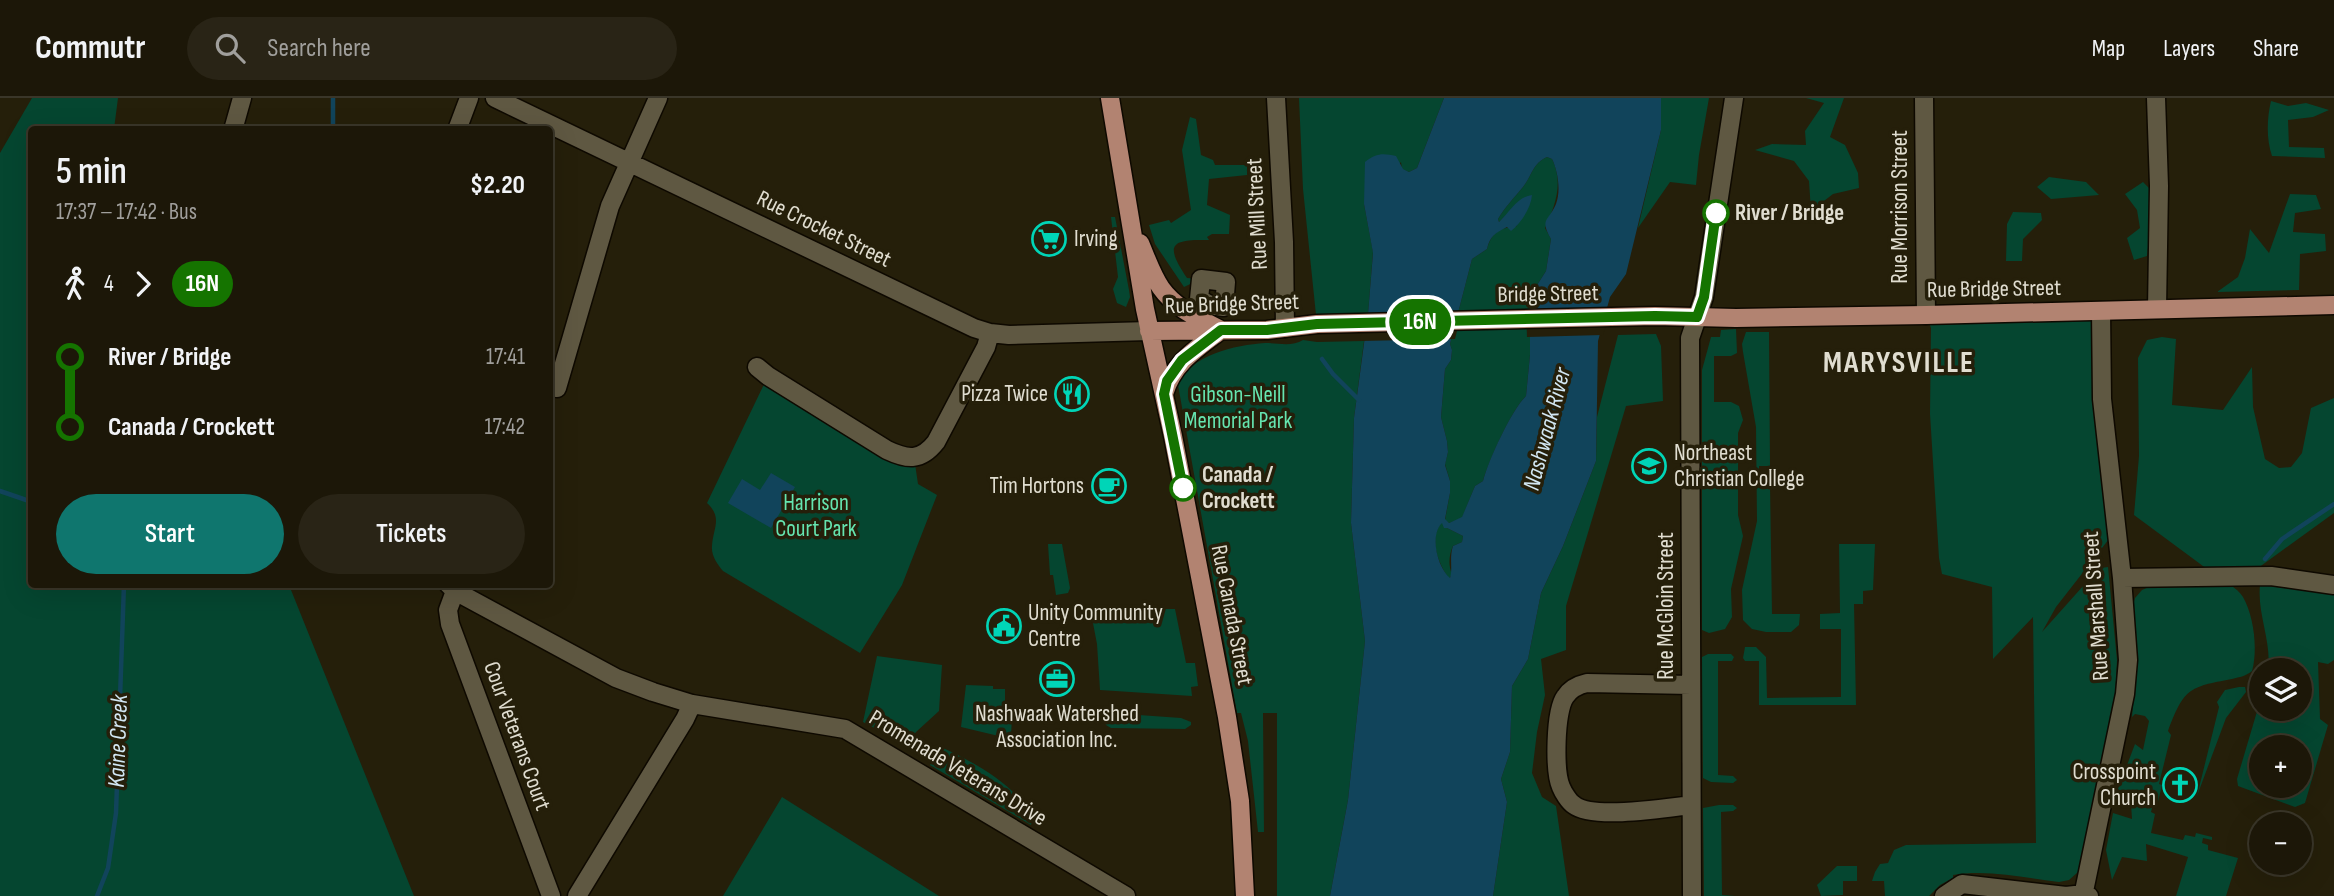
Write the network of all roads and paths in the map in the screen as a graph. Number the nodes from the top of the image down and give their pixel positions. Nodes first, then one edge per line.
1 (242, 98) edge
2 (469, 98) edge
3 (495, 98) edge
4 (658, 98) edge
5 (1110, 98) edge
6 (1276, 98) edge
7 (1734, 98) edge
8 (1924, 98) edge
9 (2156, 98) edge
10 (234, 126) edge
11 (458, 126) edge
12 (628, 162) junction
13 (1129, 220) junction
14 (2334, 305) edge
15 (2157, 309) junction
16 (2101, 311) junction
17 (1926, 315) junction
18 (1655, 316) joint
19 (1697, 317) junction
20 (1317, 324) joint
21 (1285, 328) junction
22 (1221, 330) junction
23 (1149, 331) junction
24 (990, 333) junction
25 (757, 367) dead end
26 (556, 388) dead end
27 (1164, 394) junction
28 (2122, 578) junction
29 (2334, 585) edge
30 (451, 588) edge
31 (1691, 685) junction
32 (692, 704) junction
33 (1691, 805) junction
34 (2085, 895) edge
35 (551, 896) edge
36 (577, 896) edge
37 (1126, 896) edge
38 (1245, 896) edge
39 (1692, 896) edge
40 (1944, 896) edge

1 - 10 street
2 - 11 street
3 - 12 street, Rue Crocket Street
4 - 12 street
5 - 13 main road, Rue Canada Street
6 - 21 street, Rue Mill Street
7 - 19 street, Rue McGloin Street
8 - 17 street, Rue Morrison Street
9 - 15 street
12 - 24 street, Rue Crocket Street
12 - 26 street
13 - 22 main road
13 - 23 main road, Rue Canada Street
14 - 15 main road, Rue Bridge Street
15 - 16 main road, Rue Bridge Street
16 - 17 main road, Rue Bridge Street
16 - 28 street, Rue Marshall Street
17 - 19 main road, Rue Bridge Street
18 - 19 main road, Rue Bridge Street
18 - 20 main road, Bridge Street
19 - 31 street, Rue McGloin Street
20 - 21 main road, Rue Bridge Street
21 - 22 main road, Rue Bridge Street
22 - 23 main road, Rue Bridge Street
22 - 27 main road
23 - 24 street, Rue Crocket Street
23 - 27 main road, Rue Canada Street
24 - 25 street
27 - 38 main road, Rue Canada Street
28 - 29 street
28 - 34 street, Rue Marshall Street
30 - 32 street, Promenade Veterans Drive
30 - 35 street, Cour Veterans Court
31 - 33 street, Rue McGloin Street
31 - 33 street
32 - 36 street
32 - 37 street, Promenade Veterans Drive
33 - 39 street, Rue McGloin Street
34 - 40 street

